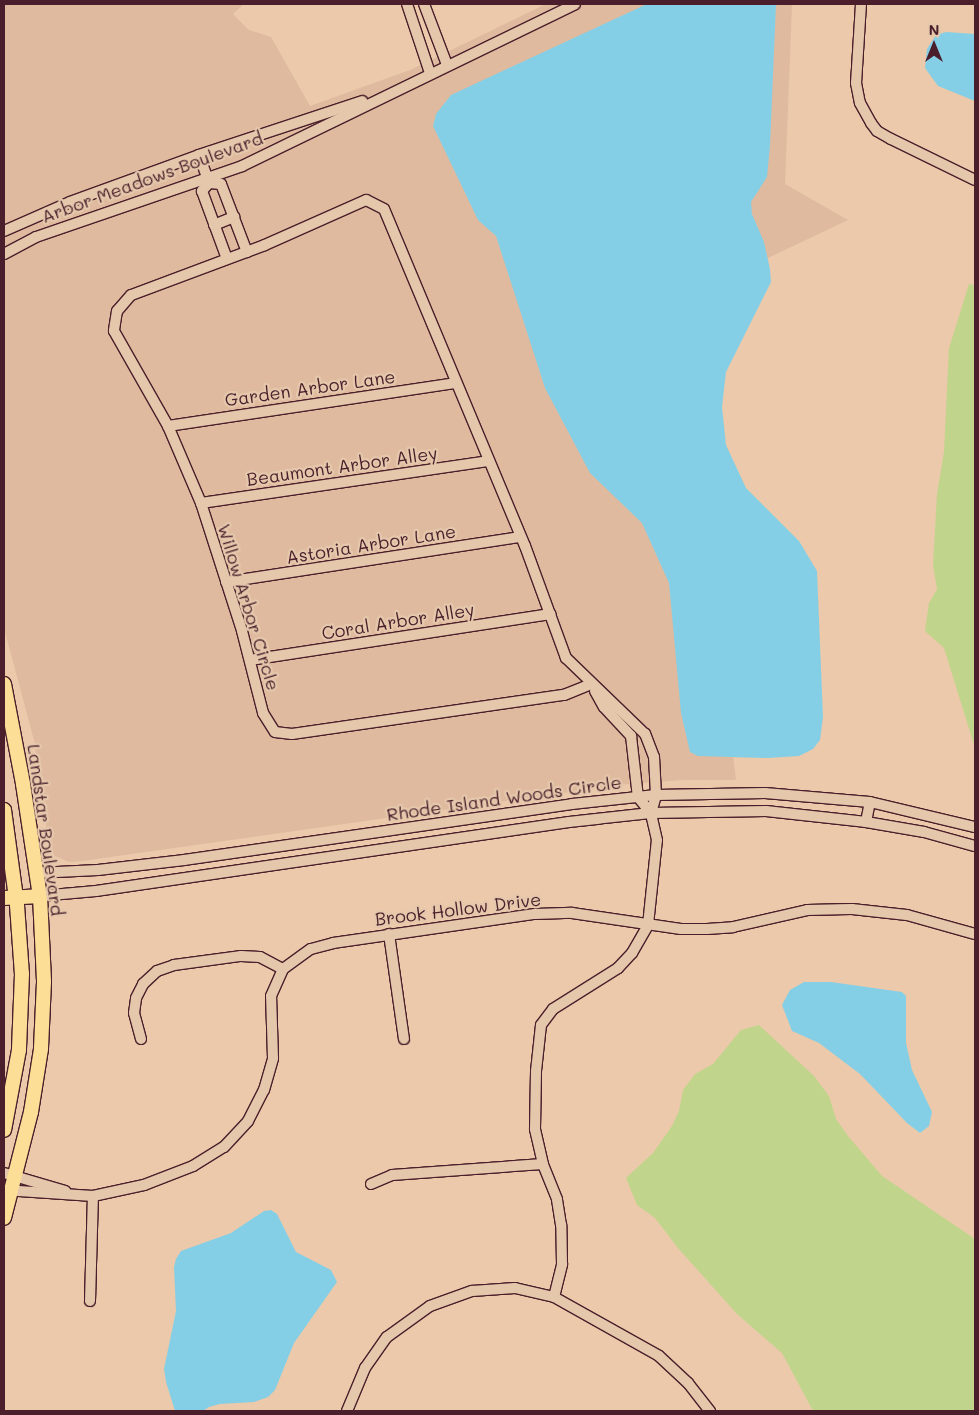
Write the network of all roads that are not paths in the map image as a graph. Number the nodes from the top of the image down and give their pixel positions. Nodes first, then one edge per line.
1 (407, 4) edge
2 (424, 4) edge
3 (576, 4) edge
4 (861, 4) edge
5 (431, 22) junction
6 (414, 28) junction
7 (446, 65) junction
8 (430, 73) junction
9 (392, 91) junction
10 (199, 155) junction
11 (208, 180) junction
12 (975, 180) edge
13 (234, 217) junction
14 (214, 225) junction
15 (4, 231) edge
16 (247, 252) junction
17 (4, 254) edge
18 (227, 259) junction
19 (456, 383) junction
20 (168, 426) junction
21 (488, 461) junction
22 (201, 503) junction
23 (521, 538) junction
24 (226, 582) junction
25 (551, 614) junction
26 (250, 660) junction
27 (4, 684) edge
28 (591, 684) junction
29 (656, 794) junction
30 (638, 797) junction
31 (870, 802) junction
32 (4, 810) edge
33 (651, 812) junction
34 (866, 822) junction
35 (975, 827) edge
36 (975, 846) edge
37 (8, 872) edge
38 (36, 873) junction
39 (40, 896) junction
40 (10, 898) edge
41 (648, 925) junction
42 (389, 934) junction
43 (975, 934) edge
44 (283, 968) junction
45 (141, 1039) dead end
46 (404, 1039) dead end
47 (4, 1130) edge
48 (543, 1164) junction
49 (9, 1174) edge
50 (371, 1184) dead end
51 (6, 1191) edge
52 (93, 1196) junction
53 (4, 1218) edge
54 (554, 1297) junction
55 (90, 1301) dead end
56 (347, 1411) edge
57 (710, 1411) edge

1 - 6 street
2 - 5 street
3 - 7 street, Arbor Meadows Boulevard
4 - 12 street
5 - 6 street
5 - 7 street
6 - 8 street
7 - 8 street, Arbor Meadows Boulevard
8 - 9 street, Arbor Meadows Boulevard
9 - 10 street, Arbor Meadows Boulevard
9 - 11 street, Arbor Meadows Boulevard
10 - 11 street
10 - 15 street, Arbor Meadows Boulevard
11 - 13 street
11 - 14 street
11 - 17 street, Arbor Meadows Boulevard
13 - 14 street
13 - 16 street
14 - 18 street
16 - 18 street, Willow Arbor Circle
16 - 19 street
18 - 20 street, Willow Arbor Circle
19 - 20 street, Garden Arbor Lane
19 - 21 street
20 - 22 street, Willow Arbor Circle
21 - 22 street, Beaumont Arbor Alley
21 - 23 street
22 - 24 street, Willow Arbor Circle
23 - 24 street, Astoria Arbor Lane
23 - 25 street
24 - 26 street, Willow Arbor Circle
25 - 26 street, Coral Arbor Alley
25 - 28 street
26 - 28 street, Willow Arbor Circle
27 - 38 main road, Landstar Boulevard
28 - 29 street
28 - 30 street
29 - 30 street, Rhode Island Woods Circle
29 - 31 street, Rhode Island Woods Circle
29 - 33 street
30 - 33 street
30 - 38 street, Rhode Island Woods Circle
31 - 34 street
31 - 35 street, Rhode Island Woods Circle
32 - 37 main road
33 - 34 street, Rhode Island Woods Circle
33 - 39 street, Rhode Island Woods Circle
33 - 41 street
34 - 36 street, Rhode Island Woods Circle
37 - 38 main road
37 - 40 main road
38 - 39 main road, Landstar Boulevard
39 - 40 main road
39 - 49 main road, Landstar Boulevard
40 - 47 main road
41 - 42 street, Brook Hollow Drive
41 - 43 street, Brook Hollow Drive
41 - 48 street
42 - 44 street, Brook Hollow Drive
42 - 46 street
44 - 45 street
44 - 52 street
48 - 50 street
48 - 54 street
49 - 51 main road, Landstar Boulevard
49 - 52 street
51 - 52 street
51 - 53 main road, Landstar Boulevard
52 - 55 street
54 - 56 street
54 - 57 street

